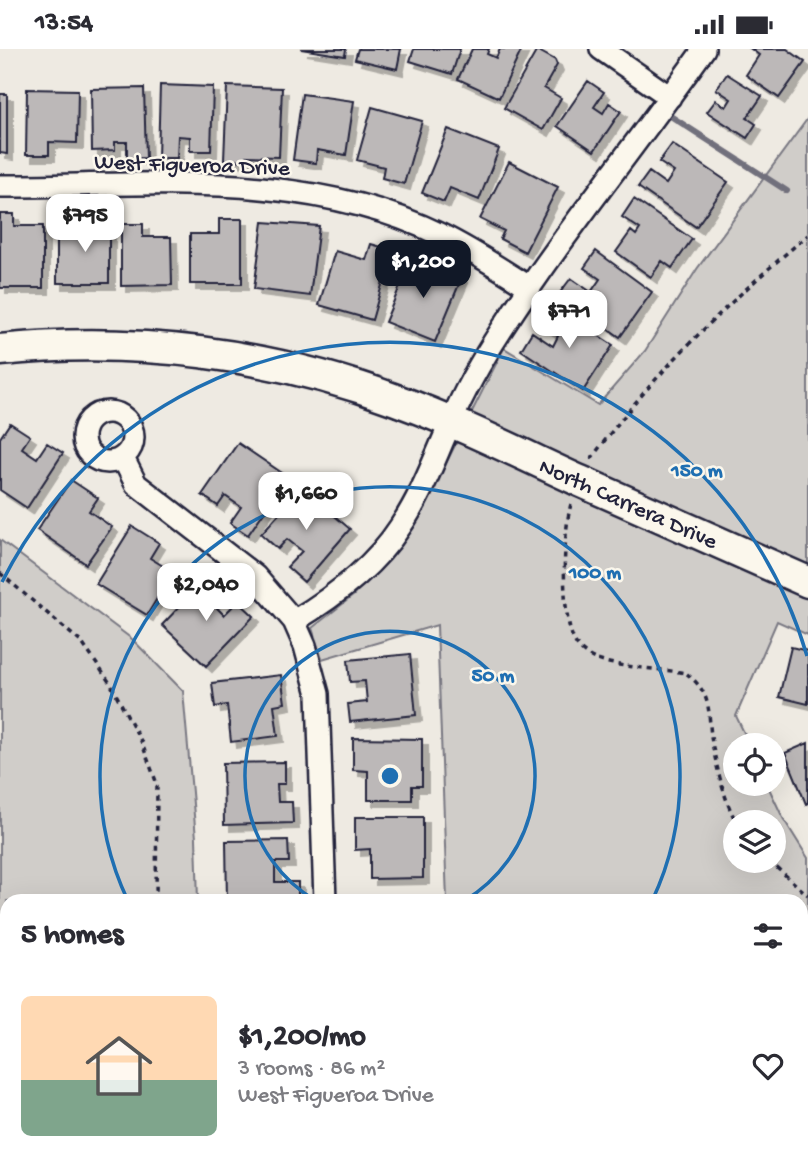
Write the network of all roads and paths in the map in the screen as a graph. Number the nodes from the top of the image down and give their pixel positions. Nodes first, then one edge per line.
1 (601, 49) edge
2 (704, 49) edge
3 (670, 97) junction
4 (0, 186) edge
5 (808, 235) edge
6 (529, 287) junction
7 (0, 350) edge
8 (451, 421) junction
9 (123, 458) dead end
10 (589, 462) dead end
11 (573, 498) dead end
12 (0, 573) edge
13 (808, 582) edge
14 (294, 621) junction
15 (733, 810) edge
16 (783, 873) edge
17 (156, 894) edge
18 (325, 894) edge
19 (807, 894) edge

1 - 3 street
2 - 3 street
3 - 6 street
4 - 6 street, West Figueroa Drive
5 - 10 path
6 - 8 street
7 - 8 street, North Carrera Drive
8 - 13 street, North Carrera Drive
8 - 14 street
9 - 14 street
11 - 15 path
12 - 17 path
14 - 18 street
16 - 19 path

